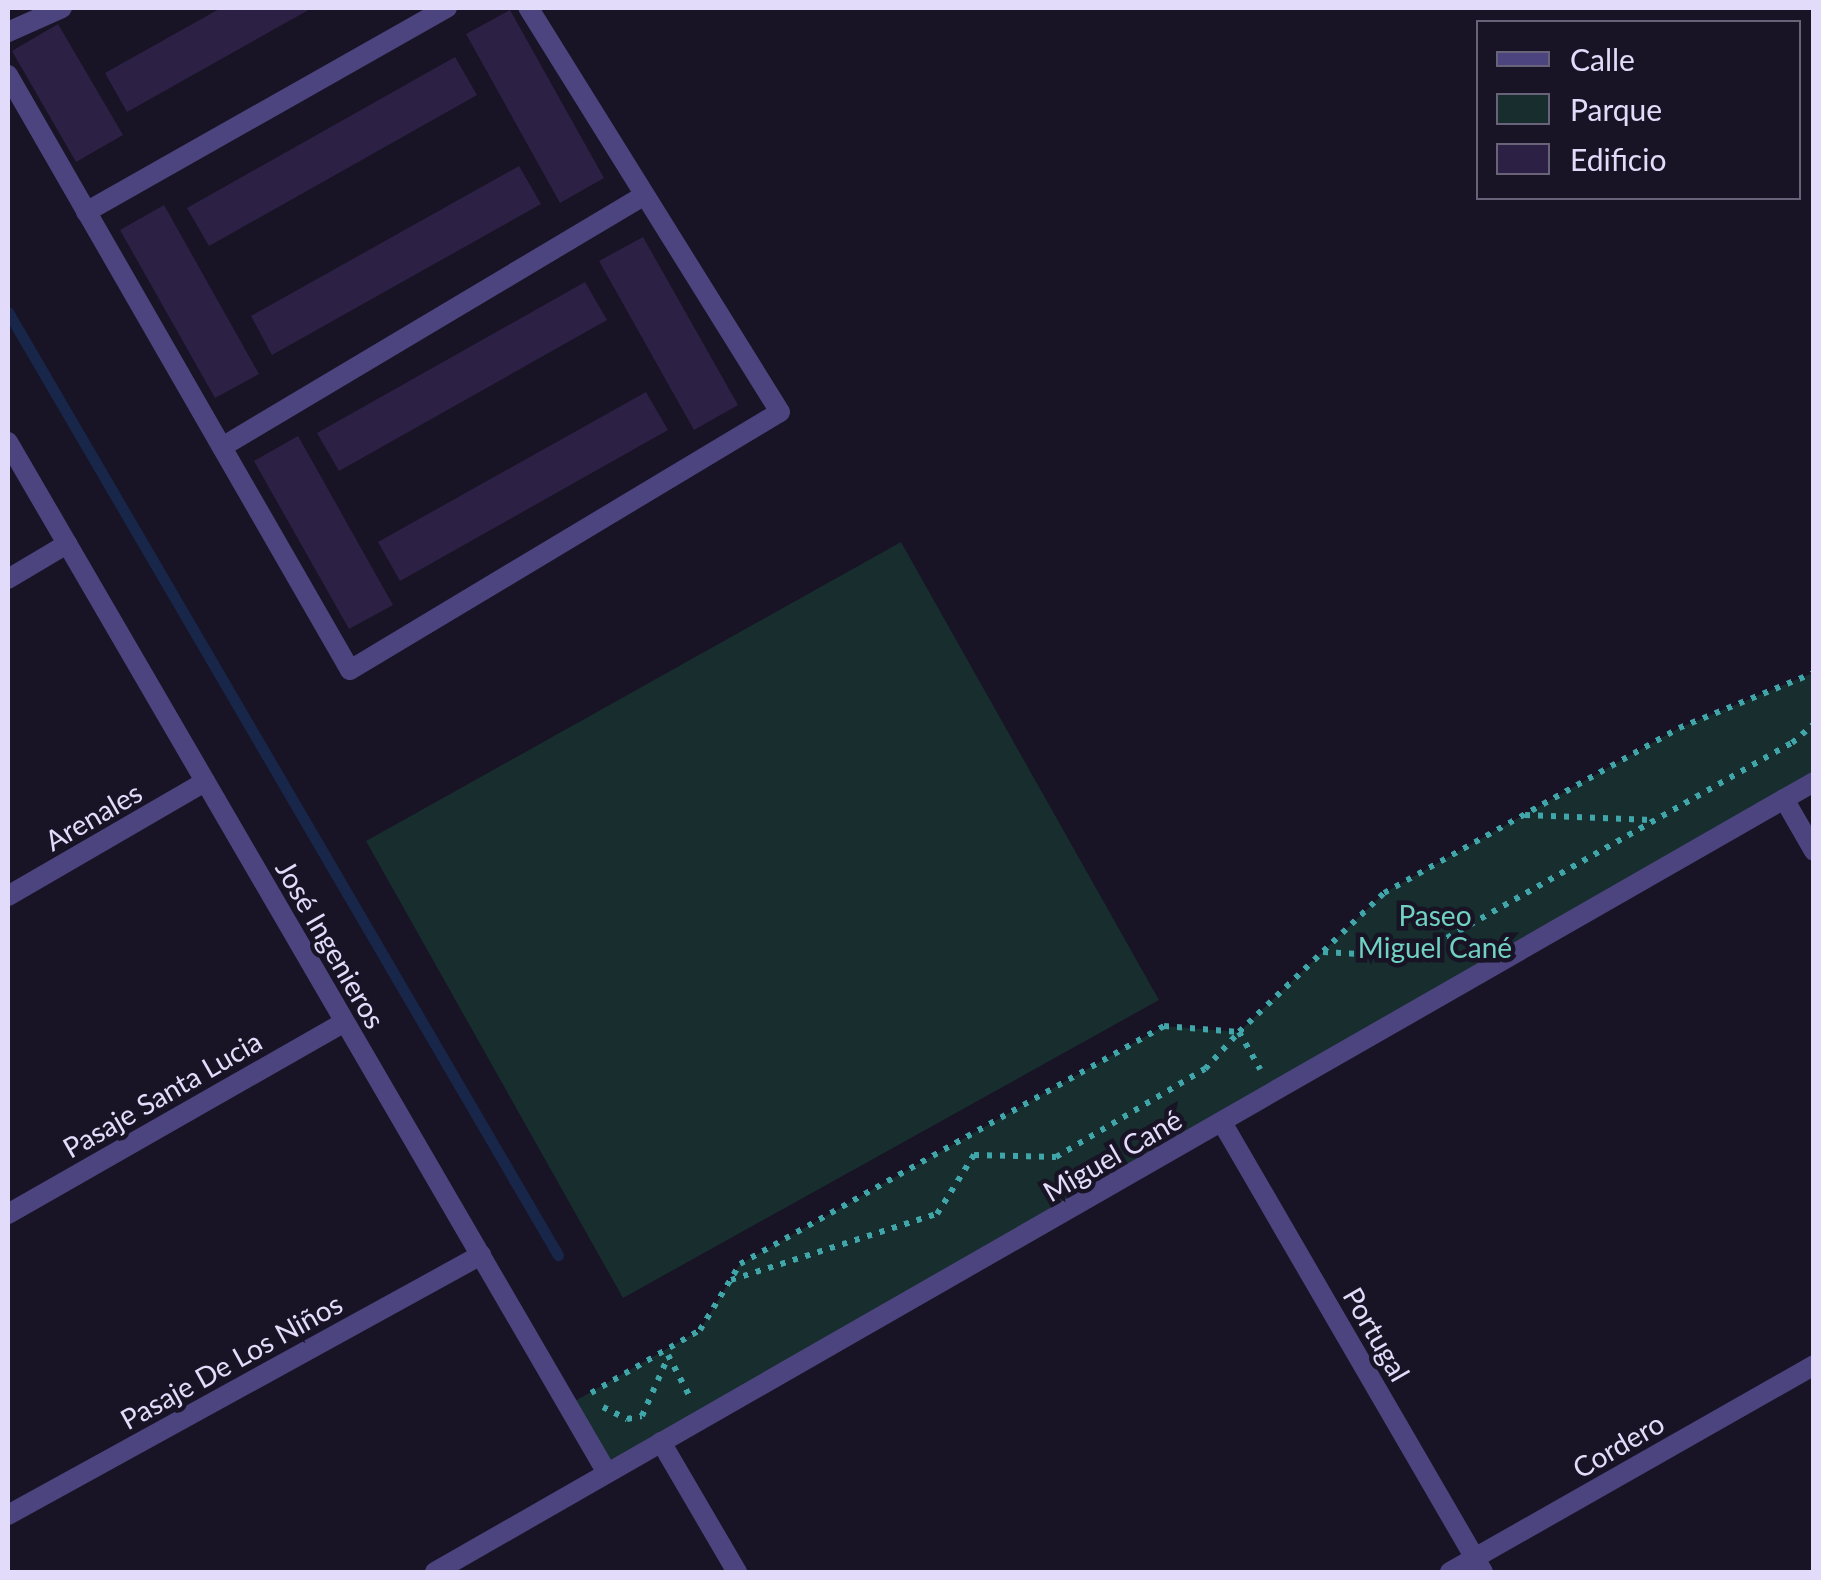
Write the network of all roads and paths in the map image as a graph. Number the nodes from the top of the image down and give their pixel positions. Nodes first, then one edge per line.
1 (62, 8) edge
2 (447, 8) edge
3 (529, 8) edge
4 (8, 32) edge
5 (8, 75) edge
6 (645, 195) junction
7 (86, 212) junction
8 (8, 442) edge
9 (222, 447) junction
10 (67, 544) junction
11 (8, 579) edge
12 (1814, 673) edge
13 (1814, 724) edge
14 (205, 782) junction
15 (1814, 782) edge
16 (1784, 799) junction
17 (1523, 815) junction
18 (1656, 820) junction
19 (1814, 851) edge
20 (8, 896) edge
21 (1322, 952) junction
22 (344, 1022) junction
23 (1239, 1032) junction
24 (1275, 1094) junction
25 (1223, 1124) junction
26 (8, 1214) edge
27 (481, 1255) junction
28 (730, 1280) junction
29 (666, 1353) junction
30 (1814, 1364) edge
31 (702, 1419) junction
32 (661, 1442) junction
33 (607, 1473) junction
34 (8, 1515) edge
35 (1479, 1566) edge
36 (435, 1572) edge
37 (737, 1572) edge
38 (1450, 1572) edge

1 - 4 street
2 - 7 street
3 - 6 street
5 - 7 street
6 - 9 street
6 - 9 street
7 - 9 street
8 - 10 street, José Ingenieros
10 - 11 street
10 - 14 street, José Ingenieros
12 - 17 path
13 - 18 path
14 - 20 street, Arenales
14 - 22 street, José Ingenieros
15 - 16 street, Miguel Cané
16 - 19 street
16 - 24 street, Miguel Cané
17 - 18 path
17 - 21 path
18 - 21 path
21 - 23 path
22 - 26 street, Pasaje Santa Lucia
22 - 27 street, José Ingenieros
23 - 24 path
23 - 28 path
23 - 28 path
24 - 25 street, Miguel Cané
25 - 31 street, Miguel Cané
25 - 35 street, Portugal
27 - 33 street, José Ingenieros
27 - 34 street, Pasaje De Los Niños
28 - 29 path
29 - 29 path
29 - 31 path
30 - 35 street, Cordero
31 - 32 street, Miguel Cané
32 - 33 street, Miguel Cané
32 - 37 street
33 - 36 street, Miguel Cané
35 - 38 street, Cordero

